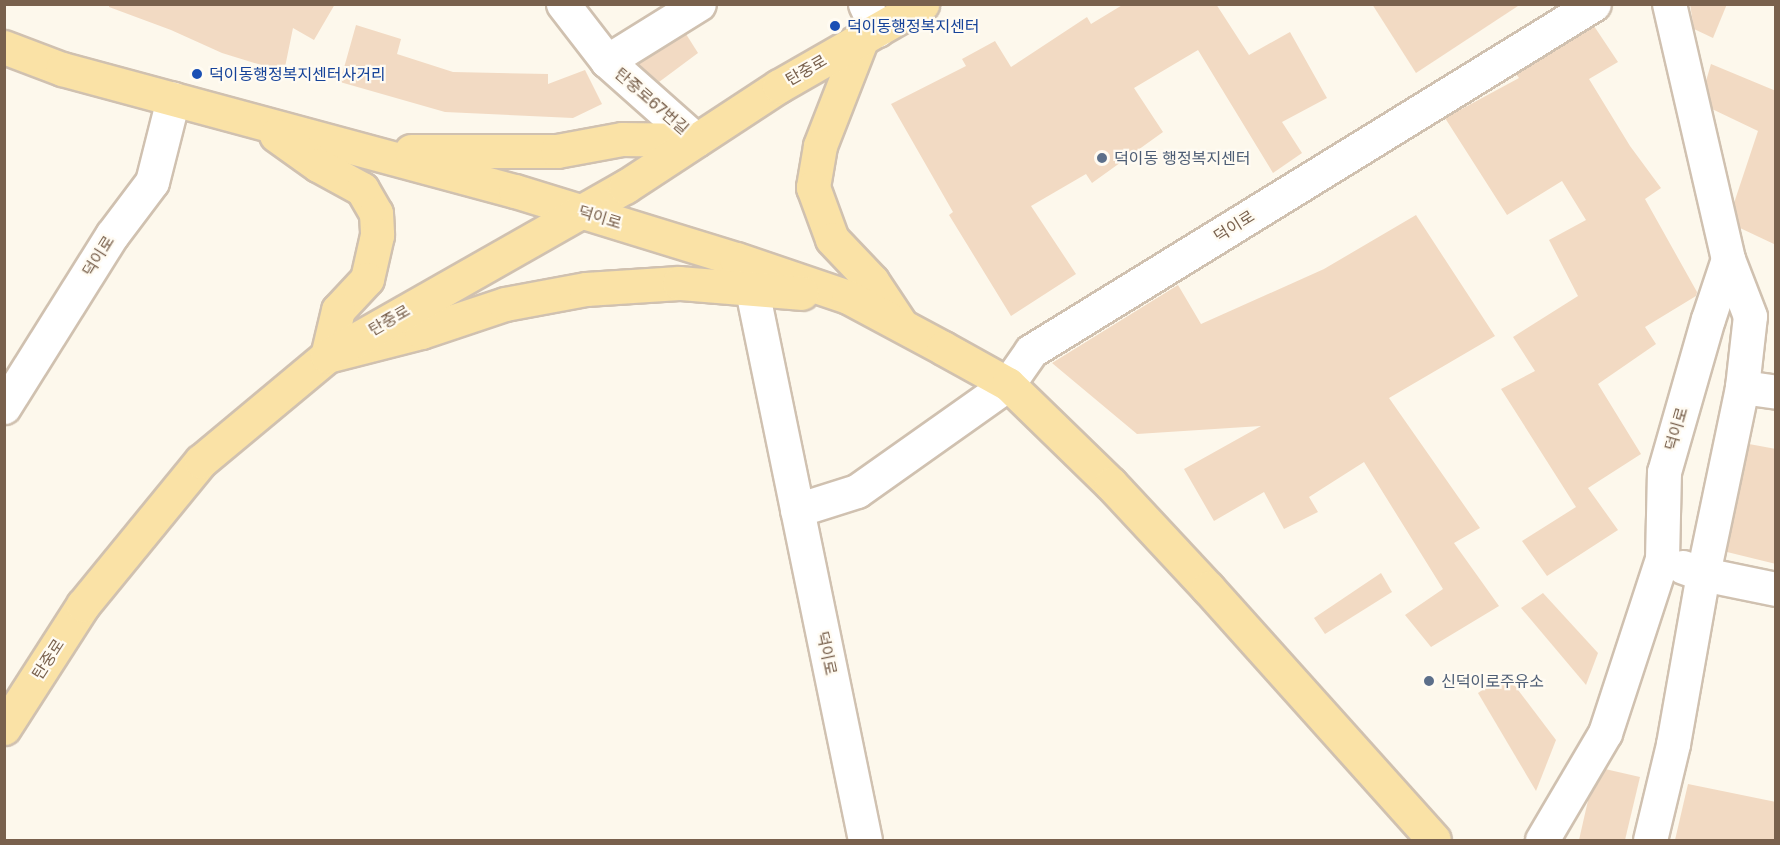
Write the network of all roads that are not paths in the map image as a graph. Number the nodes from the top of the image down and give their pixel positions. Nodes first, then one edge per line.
1 (562, 4) edge
2 (699, 4) edge
3 (922, 4) edge
4 (1594, 4) edge
5 (1670, 4) edge
6 (868, 24) edge
7 (4, 47) edge
8 (607, 62) junction
9 (173, 99) junction
10 (259, 122) junction
11 (696, 140) junction
12 (365, 152) junction
13 (580, 210) junction
14 (1728, 259) junction
15 (753, 290) junction
16 (848, 297) junction
17 (901, 325) junction
18 (327, 356) junction
19 (1008, 384) junction
20 (1742, 387) junction
21 (1776, 392) edge
22 (4, 406) edge
23 (797, 510) junction
24 (1662, 559) junction
25 (1703, 574) junction
26 (1776, 589) edge
27 (4, 728) edge
28 (865, 840) edge
29 (1434, 840) edge
30 (1542, 840) edge
31 (1650, 840) edge

1 - 8 street, 탄중로67번길
2 - 8 street, 탄중로67번길
3 - 6 main road, 탄중로
4 - 19 street, 덕이로
5 - 14 street, 덕이로
6 - 11 main road, 탄중로
6 - 17 main road
7 - 9 main road, 덕이로
8 - 11 street, 탄중로67번길
9 - 10 main road, 덕이로
9 - 22 street, 덕이로
10 - 12 main road, 덕이로
10 - 18 main road
11 - 12 main road
11 - 13 main road, 탄중로
12 - 13 main road, 덕이로
13 - 16 main road, 덕이로
13 - 18 main road, 탄중로
14 - 20 street
14 - 24 street, 덕이로
15 - 16 main road
15 - 18 main road
15 - 23 street, 덕이로
16 - 17 main road, 덕이로
17 - 19 main road, 덕이로
18 - 27 main road, 탄중로
19 - 23 street
19 - 29 main road, 덕이로
20 - 21 street
20 - 25 street
23 - 28 street, 덕이로
24 - 25 street
24 - 30 street, 덕이로
25 - 26 street
25 - 31 street

